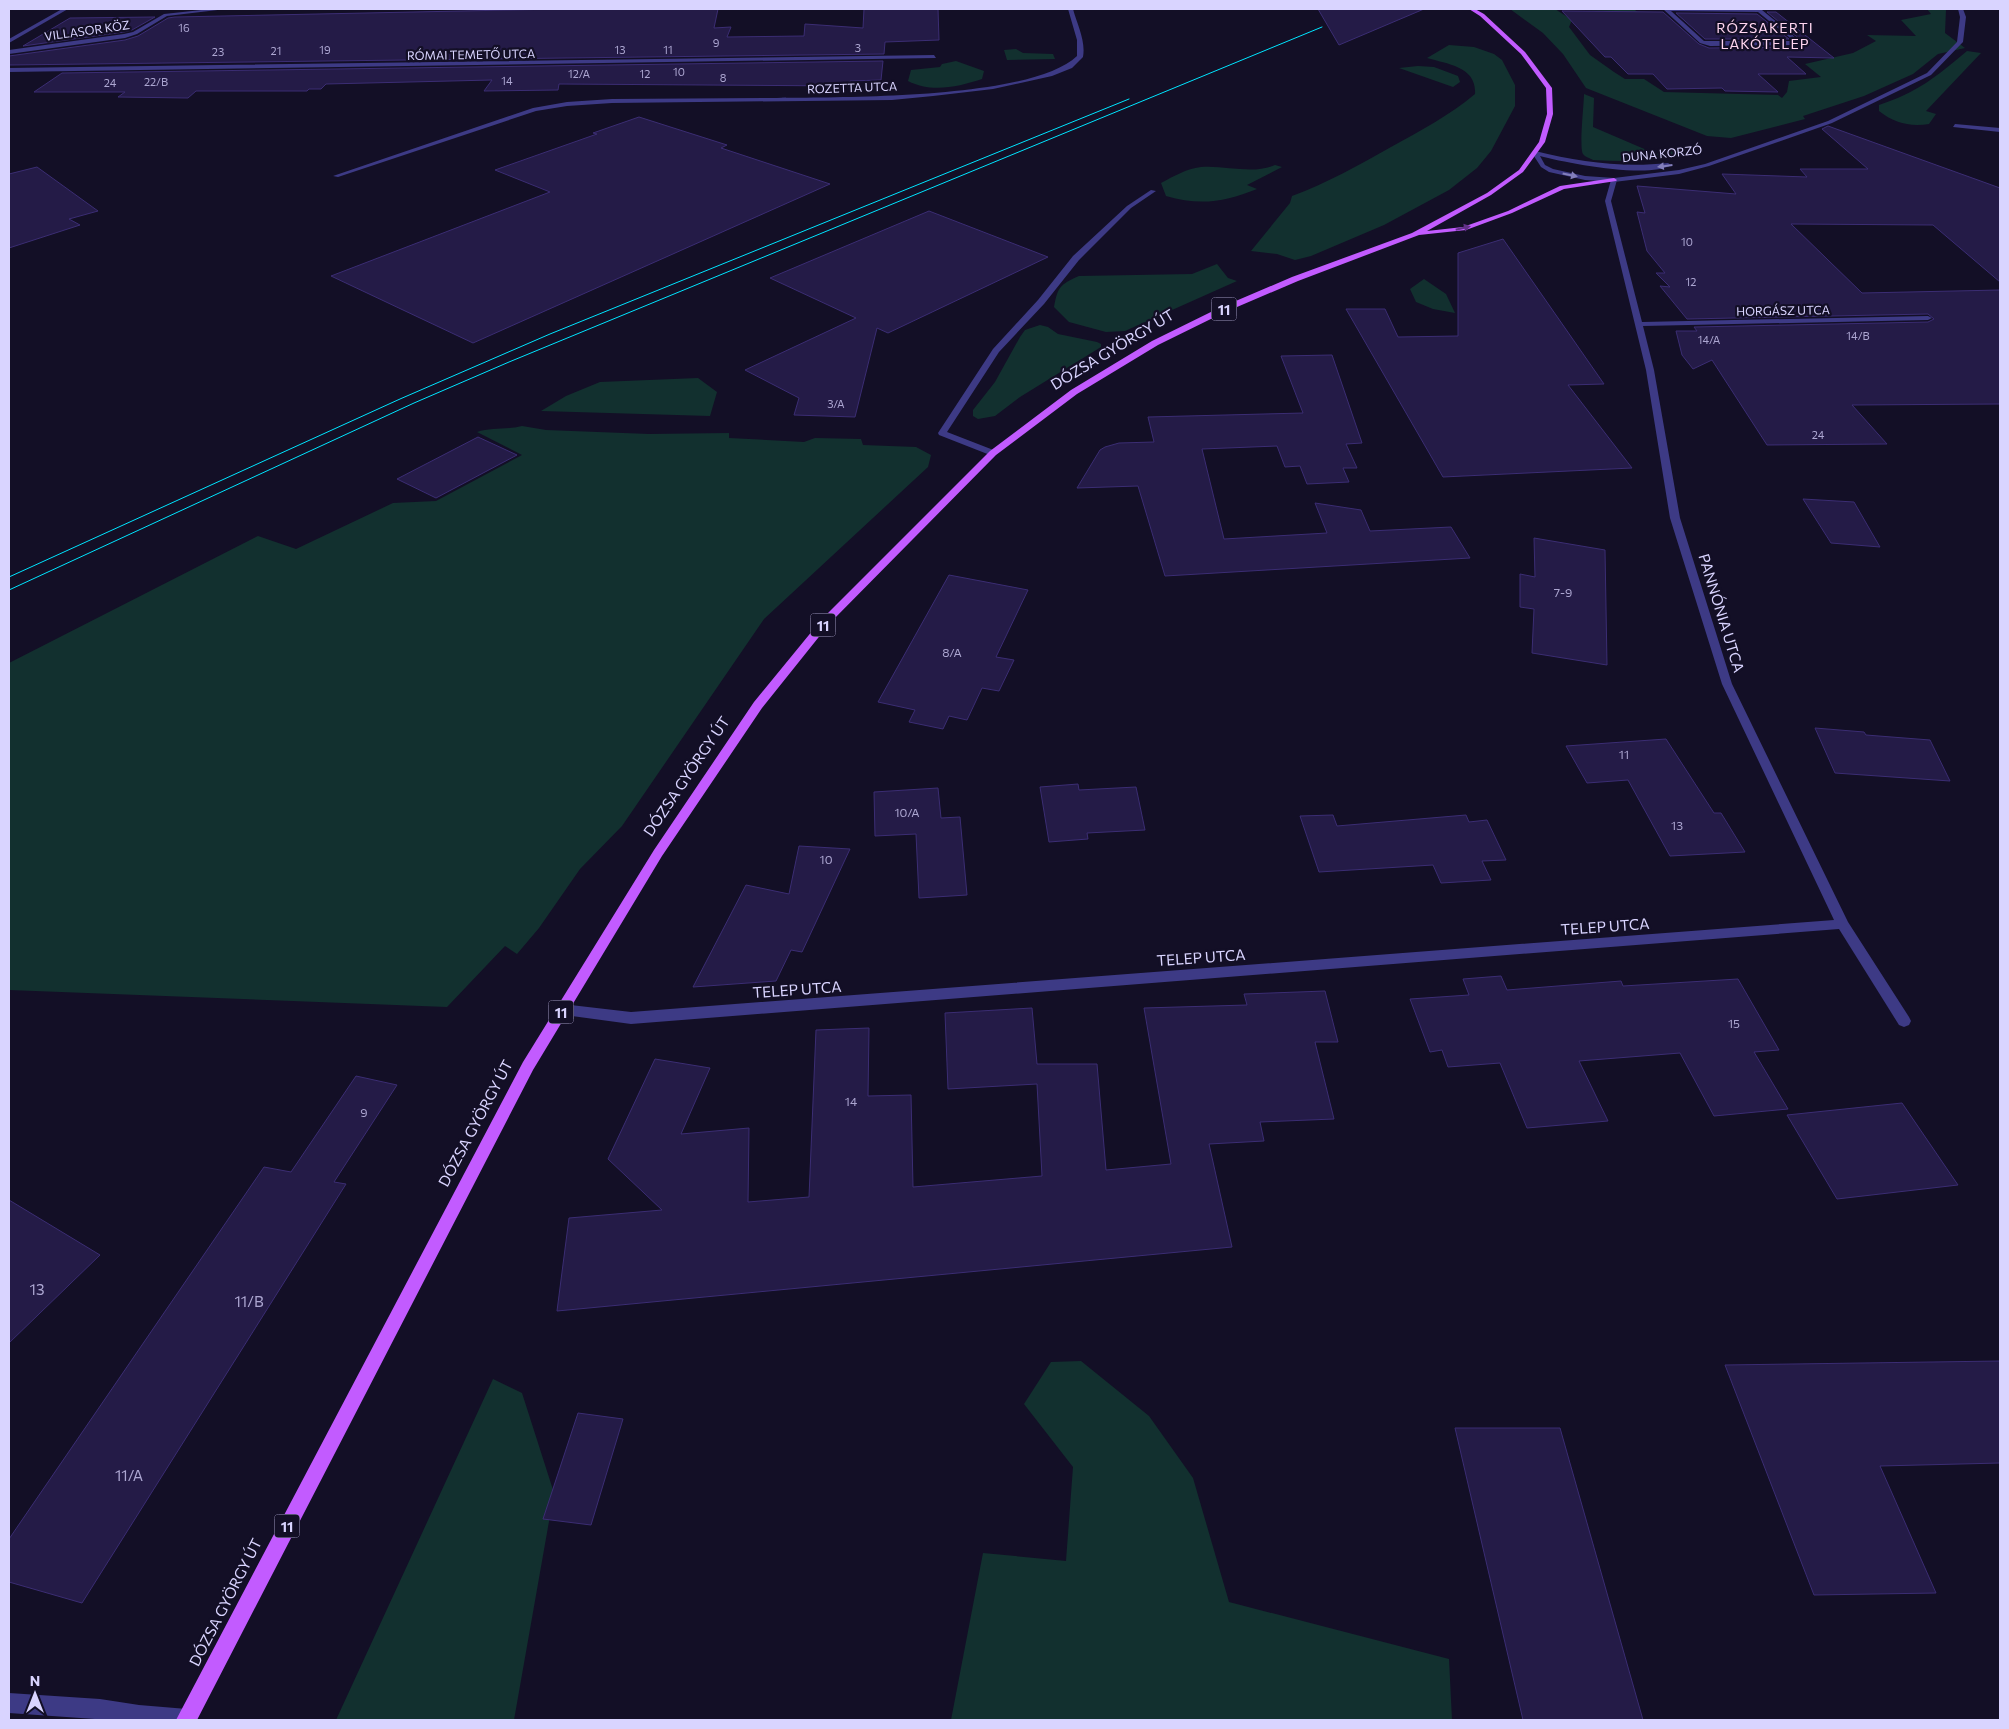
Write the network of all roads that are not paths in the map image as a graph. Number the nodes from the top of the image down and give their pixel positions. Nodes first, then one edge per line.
1 (65, 9) edge
2 (223, 9) edge
3 (1070, 9) edge
4 (1472, 9) edge
5 (1666, 9) edge
6 (1961, 9) edge
7 (9, 41) edge
8 (9, 52) edge
9 (934, 56) dead end
10 (9, 70) edge
11 (1955, 126) dead end
12 (2000, 130) edge
13 (1535, 153) junction
14 (1730, 156) junction
15 (336, 176) dead end
16 (1614, 180) junction
17 (1153, 192) dead end
18 (1415, 235) junction
19 (1928, 318) dead end
20 (1639, 324) junction
21 (993, 453) junction
22 (1842, 924) junction
23 (562, 1010) junction
24 (1904, 1020) dead end
25 (9, 1704) edge
26 (186, 1720) edge

1 - 7 street
2 - 8 street, VILLASOR KÖZ
3 - 15 street, ROZETTA UTCA
4 - 13 main road, 11
5 - 5 street
6 - 14 street, DUNA KORZÓ
9 - 10 street, RÓMAI TEMETŐ UTCA
11 - 12 street
14 -> 13 street, DUNA KORZÓ
13 -> 16 street, DUNA KORZÓ
13 - 18 main road, DÓZSA GYÖRGY ÚT / 11
14 - 16 street, DUNA KORZÓ
18 -> 16 main road
16 - 20 street, PANNÓNIA UTCA
17 - 21 street
18 - 21 main road, DÓZSA GYÖRGY ÚT / 11
19 - 20 street, HORGÁSZ UTCA
20 - 22 street, PANNÓNIA UTCA
21 - 23 main road, DÓZSA GYÖRGY ÚT / 11
22 - 23 street, TELEP UTCA
22 - 24 street, PANNÓNIA UTCA
23 - 26 main road, DÓZSA GYÖRGY ÚT / 11
25 - 26 street

